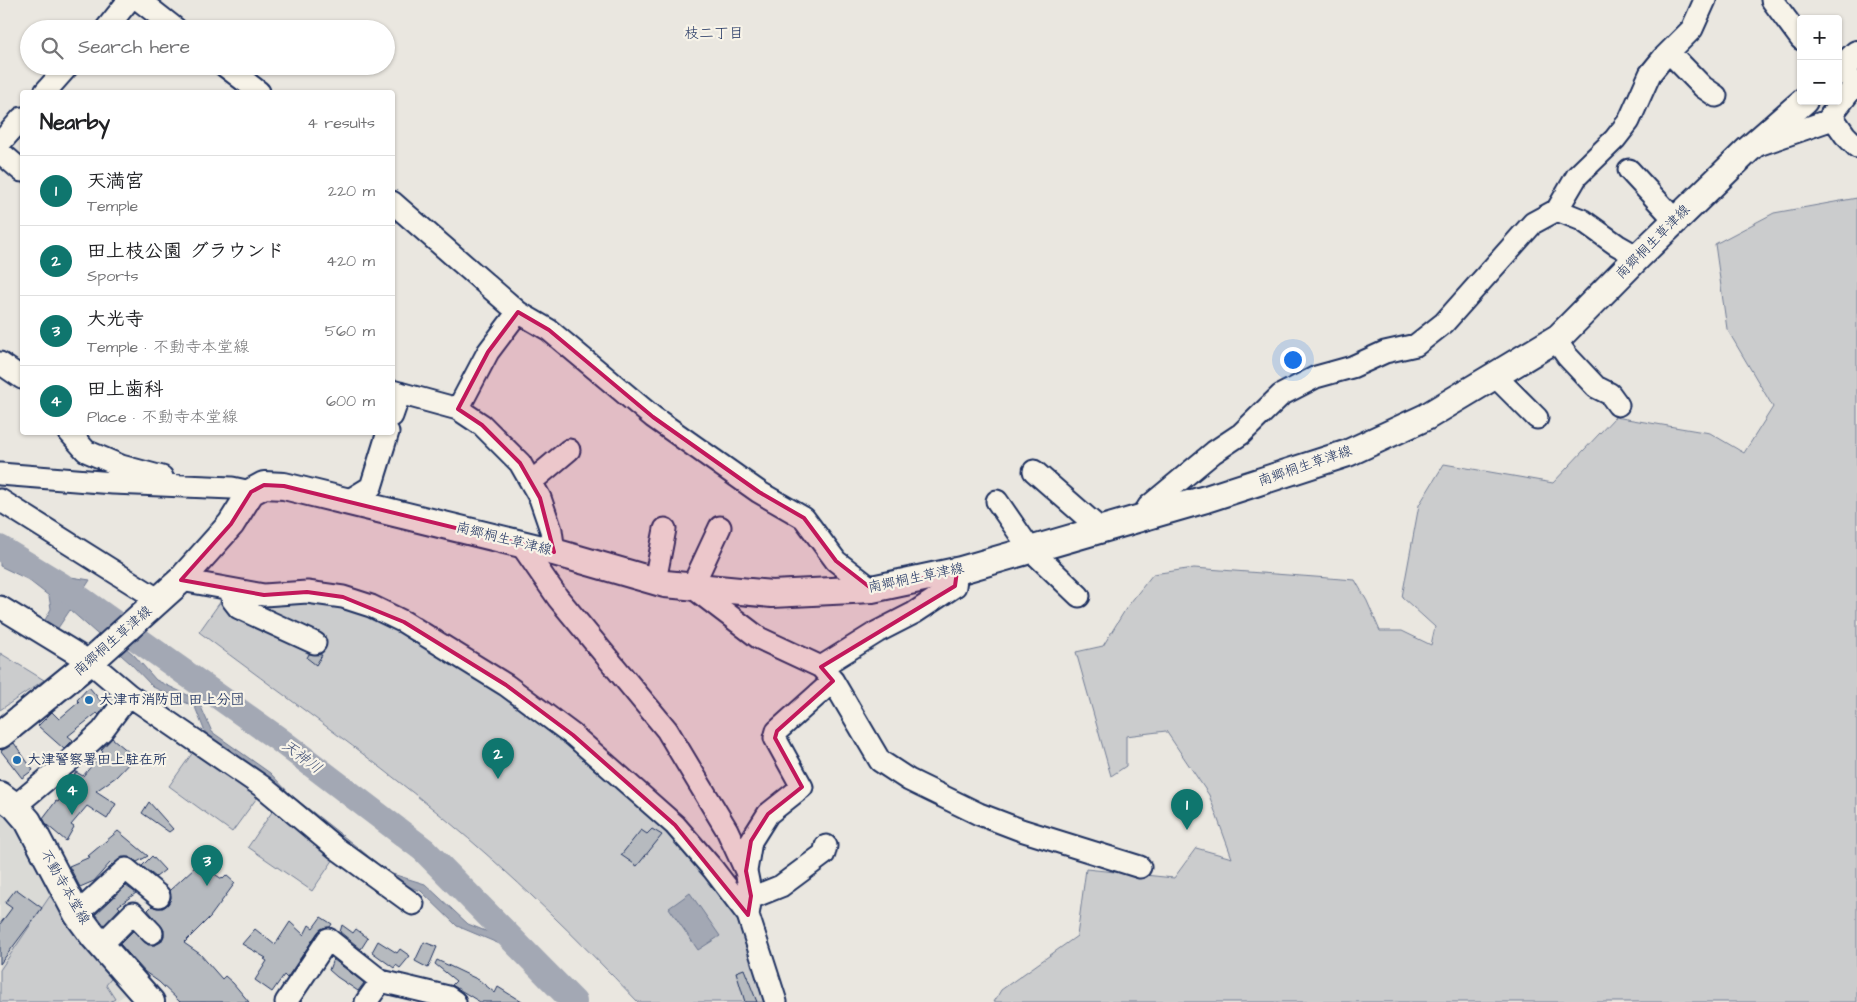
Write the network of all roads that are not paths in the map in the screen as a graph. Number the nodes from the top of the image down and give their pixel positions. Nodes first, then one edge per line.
1 (128, 0) edge
2 (139, 0) edge
3 (1705, 0) edge
4 (1772, 0) edge
5 (113, 20) edge
6 (165, 20) edge
7 (1797, 34) edge
8 (1669, 52) junction
9 (1857, 54) edge
10 (1842, 68) edge
11 (1842, 74) edge
12 (60, 75) edge
13 (237, 75) edge
14 (1857, 81) edge
15 (47, 90) edge
16 (256, 90) edge
17 (1716, 96) dead end
18 (1799, 105) edge
19 (1832, 115) junction
20 (20, 120) edge
21 (0, 143) edge
22 (1857, 147) edge
23 (1749, 148) junction
24 (0, 152) edge
25 (20, 169) edge
26 (1629, 170) dead end
27 (395, 205) edge
28 (1557, 210) junction
29 (1676, 220) junction
30 (1638, 257) junction
31 (518, 312) junction
32 (1555, 339) junction
33 (0, 363) edge
34 (1495, 376) junction
35 (20, 377) edge
36 (396, 392) edge
37 (1618, 404) dead end
38 (458, 409) junction
39 (1537, 418) dead end
40 (72, 435) edge
41 (387, 435) edge
42 (569, 450) dead end
43 (1034, 471) dead end
44 (0, 474) edge
45 (531, 482) junction
46 (219, 488) junction
47 (252, 492) junction
48 (0, 500) edge
49 (348, 501) junction
50 (997, 501) dead end
51 (1142, 517) junction
52 (720, 528) dead end
53 (665, 529) dead end
54 (1100, 529) junction
55 (520, 543) junction
56 (1030, 549) junction
57 (554, 552) junction
58 (957, 571) junction
59 (181, 580) junction
60 (655, 581) junction
61 (692, 587) junction
62 (872, 589) junction
63 (233, 590) junction
64 (1079, 596) dead end
65 (157, 602) junction
66 (0, 607) edge
67 (314, 642) dead end
68 (90, 662) junction
69 (827, 674) junction
70 (129, 695) junction
71 (0, 735) edge
72 (8, 801) edge
73 (826, 846) dead end
74 (1140, 867) dead end
75 (746, 871) junction
76 (158, 896) dead end
77 (413, 904) dead end
78 (750, 907) junction
79 (77, 914) junction
80 (152, 933) dead end
81 (101, 945) junction
82 (380, 981) junction
83 (151, 1002) edge
84 (286, 1002) edge
85 (366, 1002) edge
86 (454, 1002) edge
87 (776, 1002) edge

1 - 5 street
2 - 6 street
3 - 8 street
4 - 7 street
8 - 17 street
8 - 28 street
9 - 10 main road
11 - 14 street
12 - 15 street
13 - 16 street
14 - 19 street
18 - 23 main road, 南郷桐生草津線
19 - 22 street
19 - 23 street
20 - 21 street
23 - 29 main road, 南郷桐生草津線
24 - 25 street
26 - 29 street
27 - 31 street
28 - 30 street
28 - 51 street
29 - 30 main road, 南郷桐生草津線
30 - 32 main road, 南郷桐生草津線
31 - 38 street
31 - 62 street
32 - 34 main road, 南郷桐生草津線
32 - 37 street
33 - 35 street
34 - 39 street
34 - 51 main road, 南郷桐生草津線
36 - 38 street
38 - 45 street
40 - 46 street
41 - 49 street
42 - 45 street
43 - 54 street
44 - 46 street
45 - 57 street
46 - 47 street
47 - 49 main road, 南郷桐生草津線
47 - 59 main road, 南郷桐生草津線
48 - 65 street
49 - 55 main road, 南郷桐生草津線
50 - 56 street
51 - 54 main road, 南郷桐生草津線
52 - 61 street
53 - 60 street
54 - 56 main road, 南郷桐生草津線
55 - 57 main road, 南郷桐生草津線
55 - 75 street
56 - 58 main road, 南郷桐生草津線
56 - 64 street
57 - 60 main road, 南郷桐生草津線
58 - 62 main road, 南郷桐生草津線
58 - 69 street
59 - 63 street
59 - 65 main road, 南郷桐生草津線
60 - 61 main road, 南郷桐生草津線
61 - 62 main road, 南郷桐生草津線
61 - 69 street
63 - 67 street
63 - 78 street
65 - 68 main road, 南郷桐生草津線
66 - 68 street
68 - 70 street
68 - 71 main road, 南郷桐生草津線
69 - 74 street
69 - 75 street
70 - 72 street
70 - 77 street
72 - 79 main road, 不動寺本堂線
73 - 78 street
75 - 78 street
76 - 79 street
78 - 87 street
79 - 81 main road, 不動寺本堂線
80 - 81 street
81 - 83 main road, 不動寺本堂線
82 - 84 street
82 - 85 street
82 - 86 street

